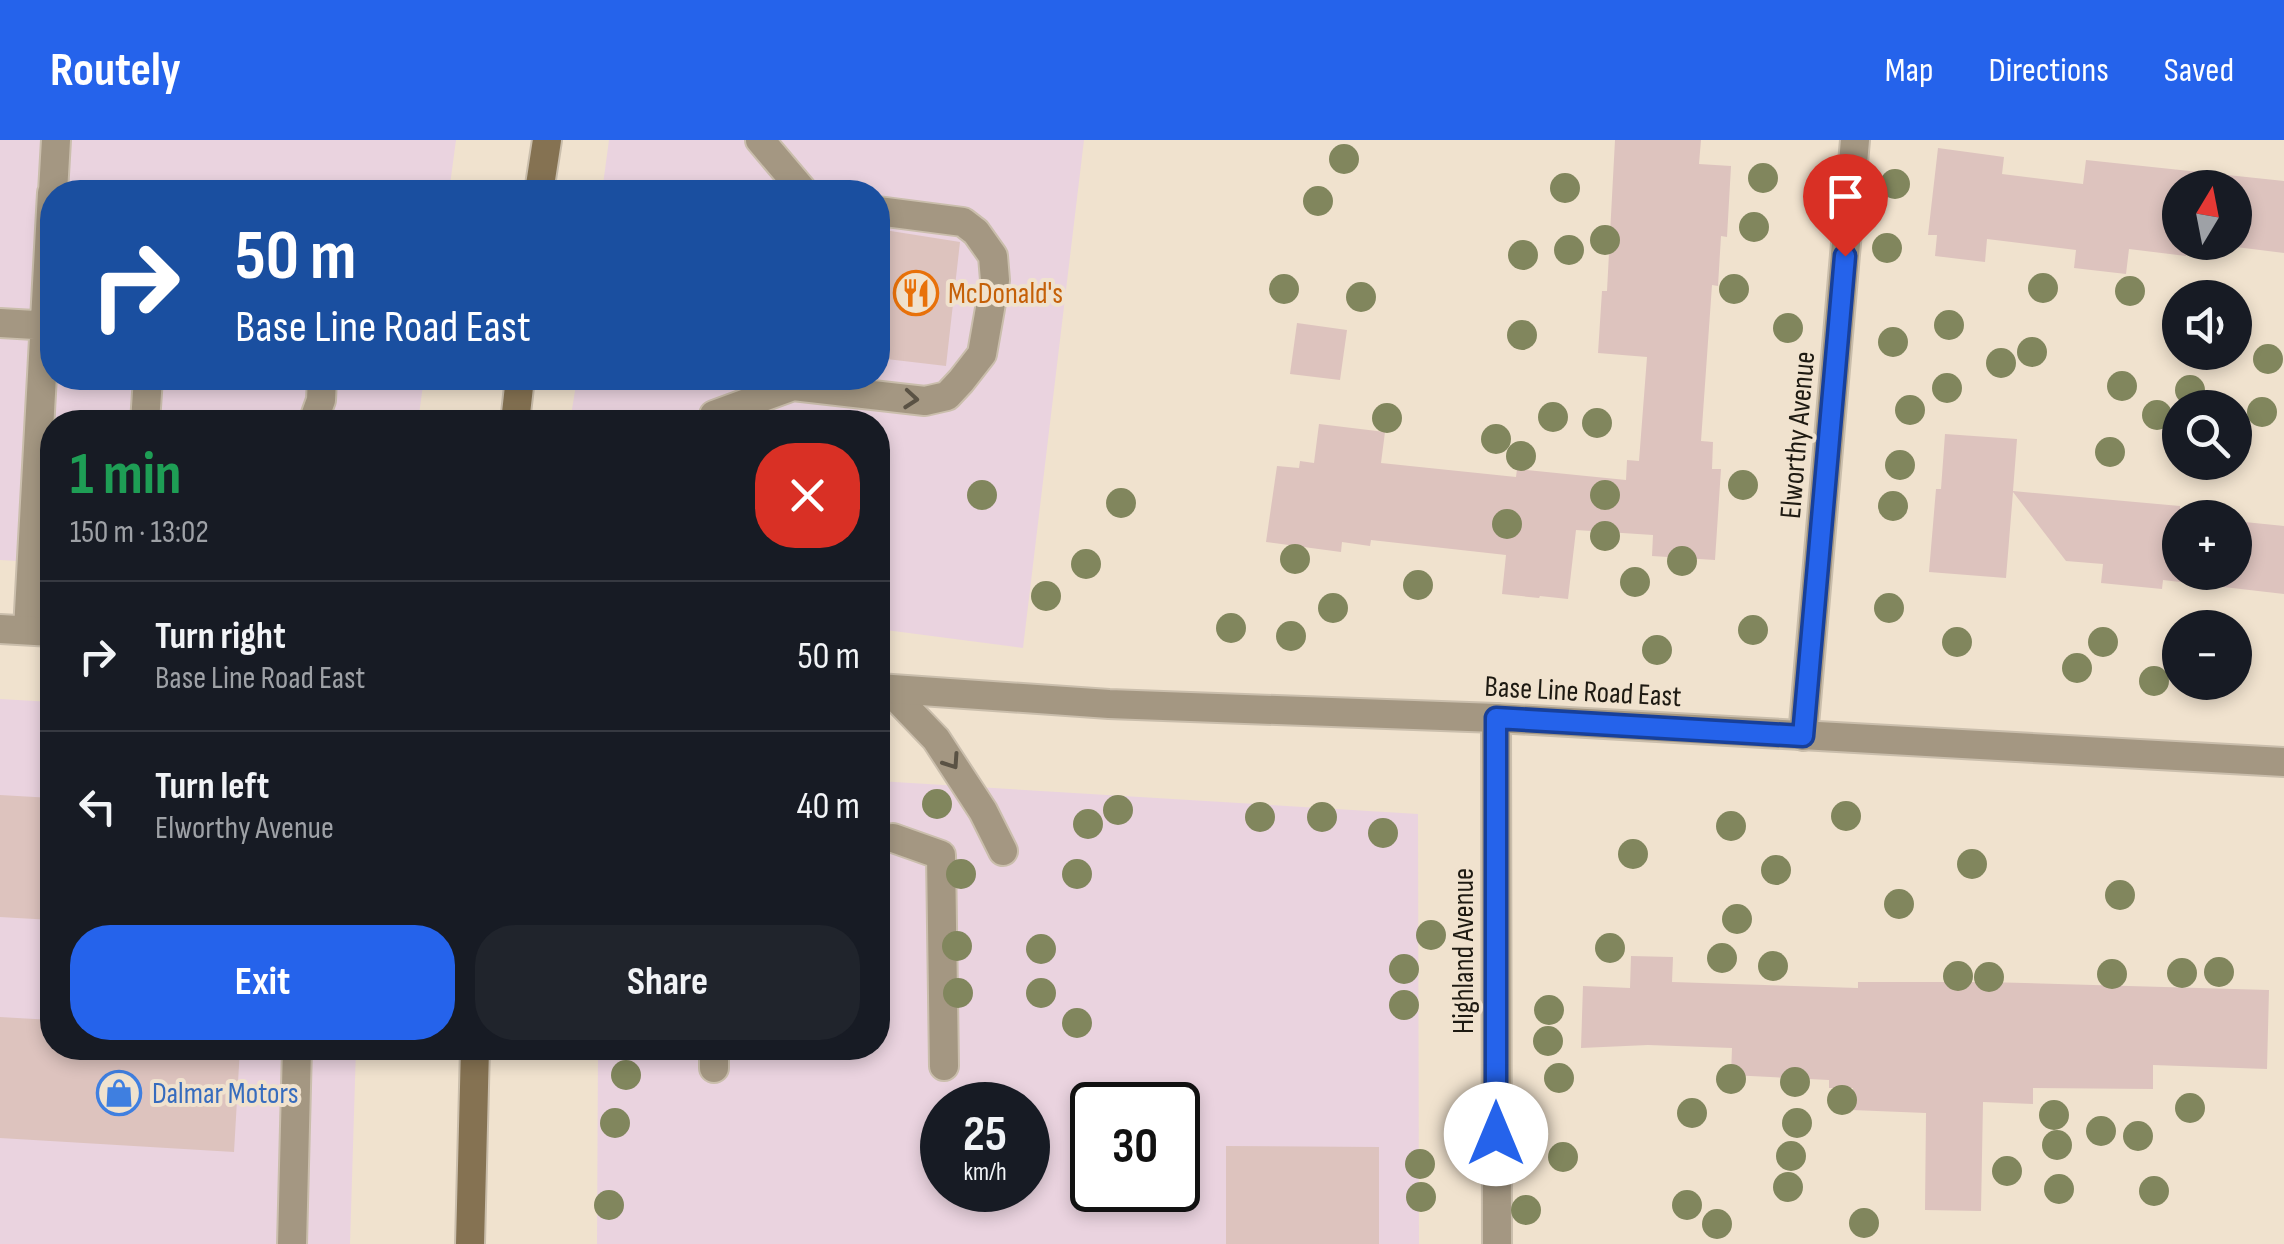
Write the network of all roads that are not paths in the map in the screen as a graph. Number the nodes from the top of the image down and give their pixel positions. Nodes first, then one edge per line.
1 (56, 140) edge
2 (547, 140) edge
3 (760, 140) edge
4 (1855, 140) edge
5 (53, 180) edge
6 (541, 180) edge
7 (794, 180) edge
8 (890, 213) edge
9 (0, 323) edge
10 (40, 325) edge
11 (781, 390) edge
12 (827, 390) edge
13 (727, 410) edge
14 (40, 450) edge
15 (27, 630) edge
16 (890, 689) edge
17 (890, 696) edge
18 (1496, 718) junction
19 (1803, 736) junction
20 (2284, 762) edge
21 (893, 838) dead end
22 (1003, 851) dead end
23 (297, 1060) edge
24 (475, 1060) edge
25 (944, 1066) dead end
26 (292, 1244) edge
27 (470, 1244) edge
28 (1497, 1244) edge

1 - 5 street
2 - 6 main road
3 - 7 street
4 - 19 street, Elworthy Avenue
12 -> 8 street
9 - 10 street
13 -> 11 street
14 - 15 street
16 - 18 street, Base Line Road East
17 -> 22 street
18 - 19 street, Base Line Road East
18 - 28 street, Highland Avenue
19 - 20 street, Base Line Road East
21 - 25 street
23 - 26 street
24 - 27 main road

